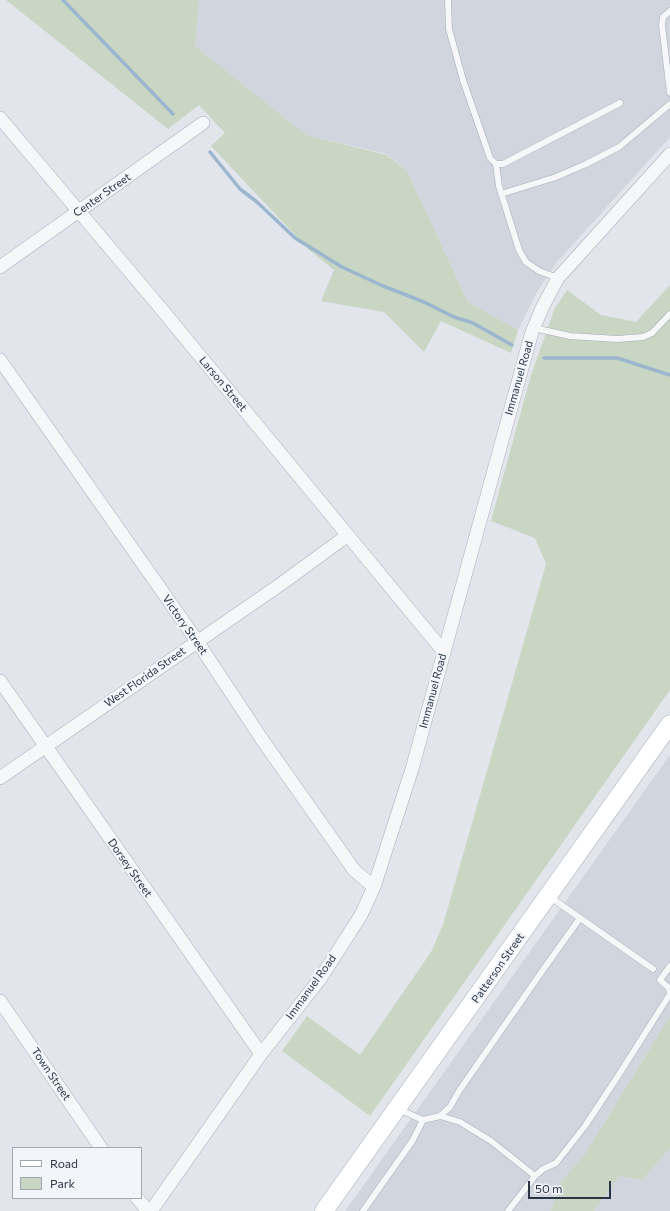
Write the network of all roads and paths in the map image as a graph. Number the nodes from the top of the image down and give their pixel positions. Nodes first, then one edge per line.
1 (448, 0) edge
2 (670, 11) edge
3 (670, 93) edge
4 (620, 103) dead end
5 (670, 104) edge
6 (0, 118) edge
7 (203, 124) dead end
8 (670, 154) edge
9 (496, 164) junction
10 (501, 194) junction
11 (80, 211) junction
12 (0, 267) edge
13 (558, 278) junction
14 (670, 314) edge
15 (534, 328) junction
16 (0, 360) edge
17 (348, 535) junction
18 (197, 641) junction
19 (444, 652) junction
20 (0, 681) edge
21 (670, 725) edge
22 (46, 747) junction
23 (0, 778) edge
24 (374, 887) junction
25 (549, 896) junction
26 (580, 918) junction
27 (670, 966) edge
28 (653, 969) dead end
29 (0, 1001) edge
30 (261, 1054) junction
31 (397, 1109) junction
32 (440, 1116) junction
33 (423, 1120) junction
34 (100, 1147) edge
35 (535, 1176) junction
36 (138, 1199) edge
37 (150, 1211) edge
38 (324, 1211) edge
39 (363, 1211) edge
40 (508, 1211) edge

1 - 9 lane
2 - 3 lane
4 - 9 lane
5 - 10 lane
6 - 11 street, Larson Street
7 - 11 street, Center Street
8 - 13 street, Immanuel Road
9 - 10 lane
10 - 13 lane
11 - 12 street, Center Street
11 - 17 street, Larson Street
13 - 15 street, Immanuel Road
14 - 15 lane
15 - 19 street, Immanuel Road
16 - 18 street, Victory Street
17 - 18 street, West Florida Street
17 - 19 street, Larson Street
18 - 22 street, West Florida Street
18 - 24 street, Victory Street
19 - 24 street, Immanuel Road
20 - 22 street, Dorsey Street
21 - 25 main road, Patterson Street
22 - 23 street, West Florida Street
22 - 30 street, Dorsey Street
24 - 30 street, Immanuel Road
25 - 26 lane
25 - 31 main road, Patterson Street
26 - 28 lane
26 - 32 lane
27 - 35 lane
29 - 34 street, Town Street
30 - 37 street, Immanuel Road
31 - 33 lane
31 - 38 main road, Patterson Street
32 - 33 lane
32 - 35 lane
33 - 39 lane
35 - 40 lane
36 - 37 street

